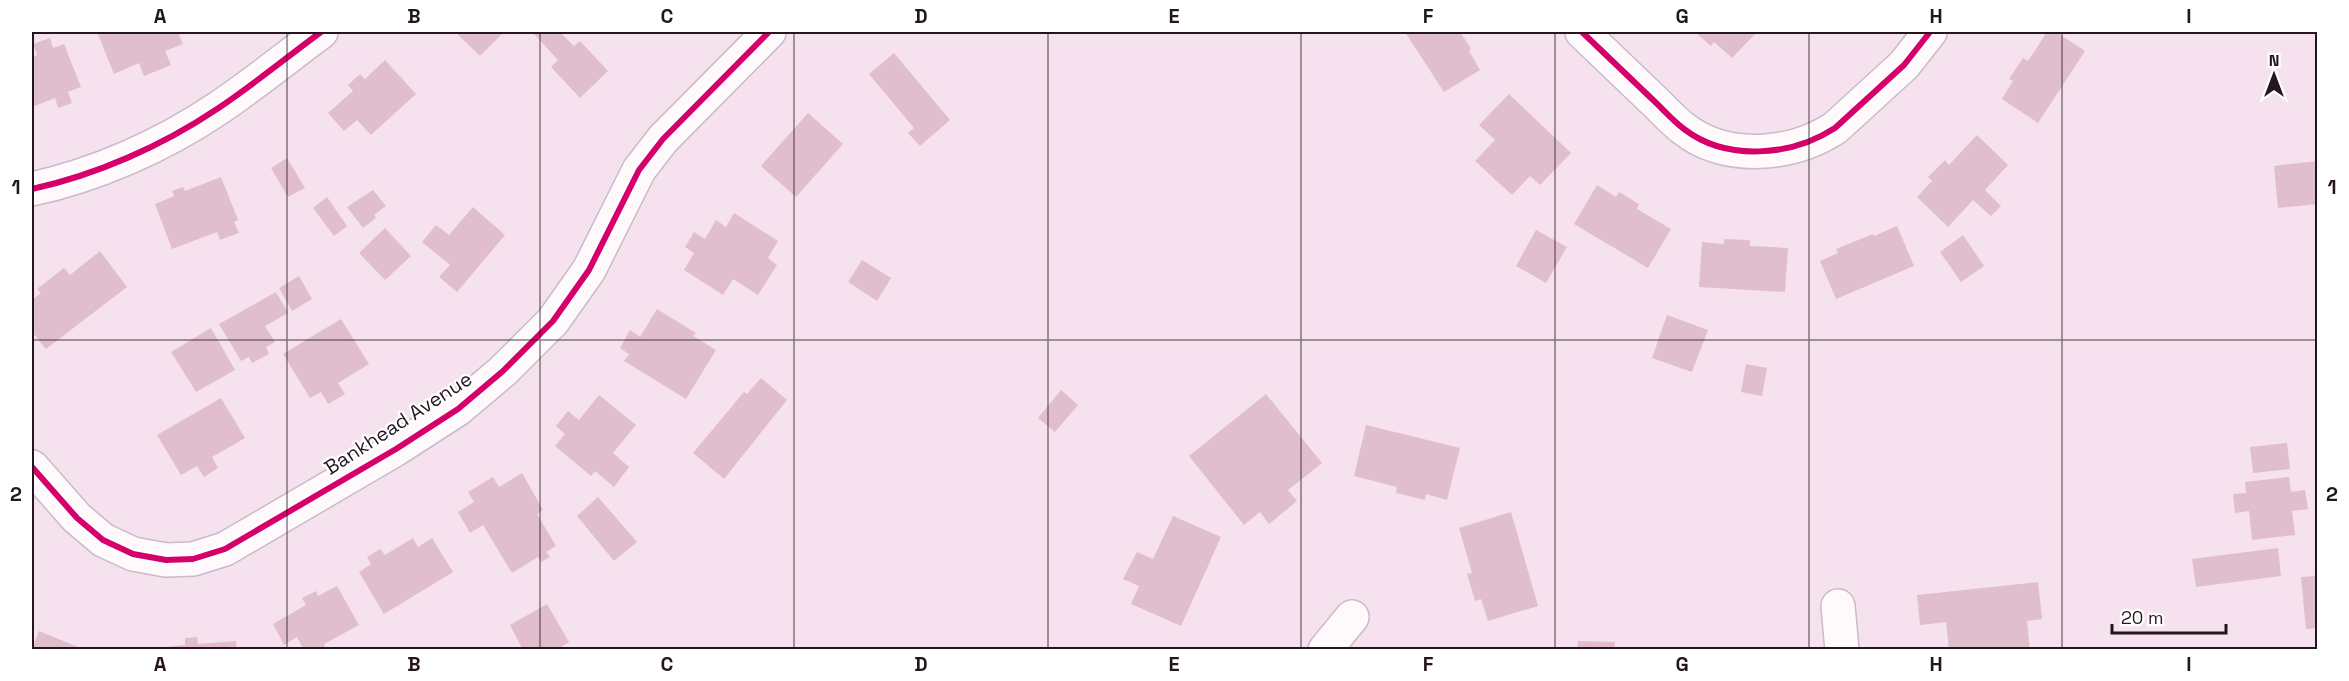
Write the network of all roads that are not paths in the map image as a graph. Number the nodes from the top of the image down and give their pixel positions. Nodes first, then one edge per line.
1 (321, 32) edge
2 (769, 32) edge
3 (1582, 32) edge
4 (1930, 32) edge
5 (32, 189) edge
6 (32, 467) edge
7 (1838, 606) dead end
8 (1352, 617) dead end
9 (1325, 650) edge
10 (1842, 650) edge

1 - 5 street
2 - 6 street, Bankhead Avenue
3 - 4 street
7 - 10 street
8 - 9 street

